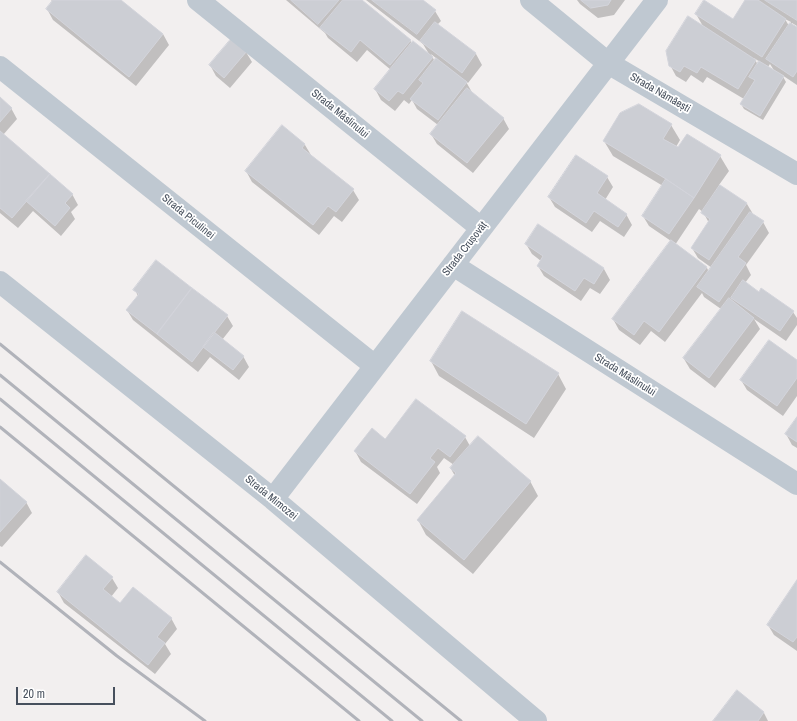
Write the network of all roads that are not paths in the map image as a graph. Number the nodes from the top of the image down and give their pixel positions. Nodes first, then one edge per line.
1 (198, 0) edge
2 (531, 0) edge
3 (657, 0) edge
4 (608, 63) junction
5 (0, 67) edge
6 (797, 174) edge
7 (482, 228) junction
8 (453, 265) junction
9 (0, 282) edge
10 (375, 366) junction
11 (797, 484) edge
12 (273, 499) junction
13 (536, 721) edge

1 - 7 street, Strada Măslinului
2 - 4 street, Strada Nămăești
3 - 4 street, Strada Crușovăț
4 - 6 street, Strada Nămăești
4 - 7 street, Strada Crușovăț
5 - 10 street, Strada Piculinei
7 - 8 street, Strada Crușovăț
8 - 10 street, Strada Crușovăț
8 - 11 street, Strada Măslinului
9 - 12 street, Strada Mimozei
10 - 12 street, Strada Crușovăț
12 - 13 street, Strada Mimozei

